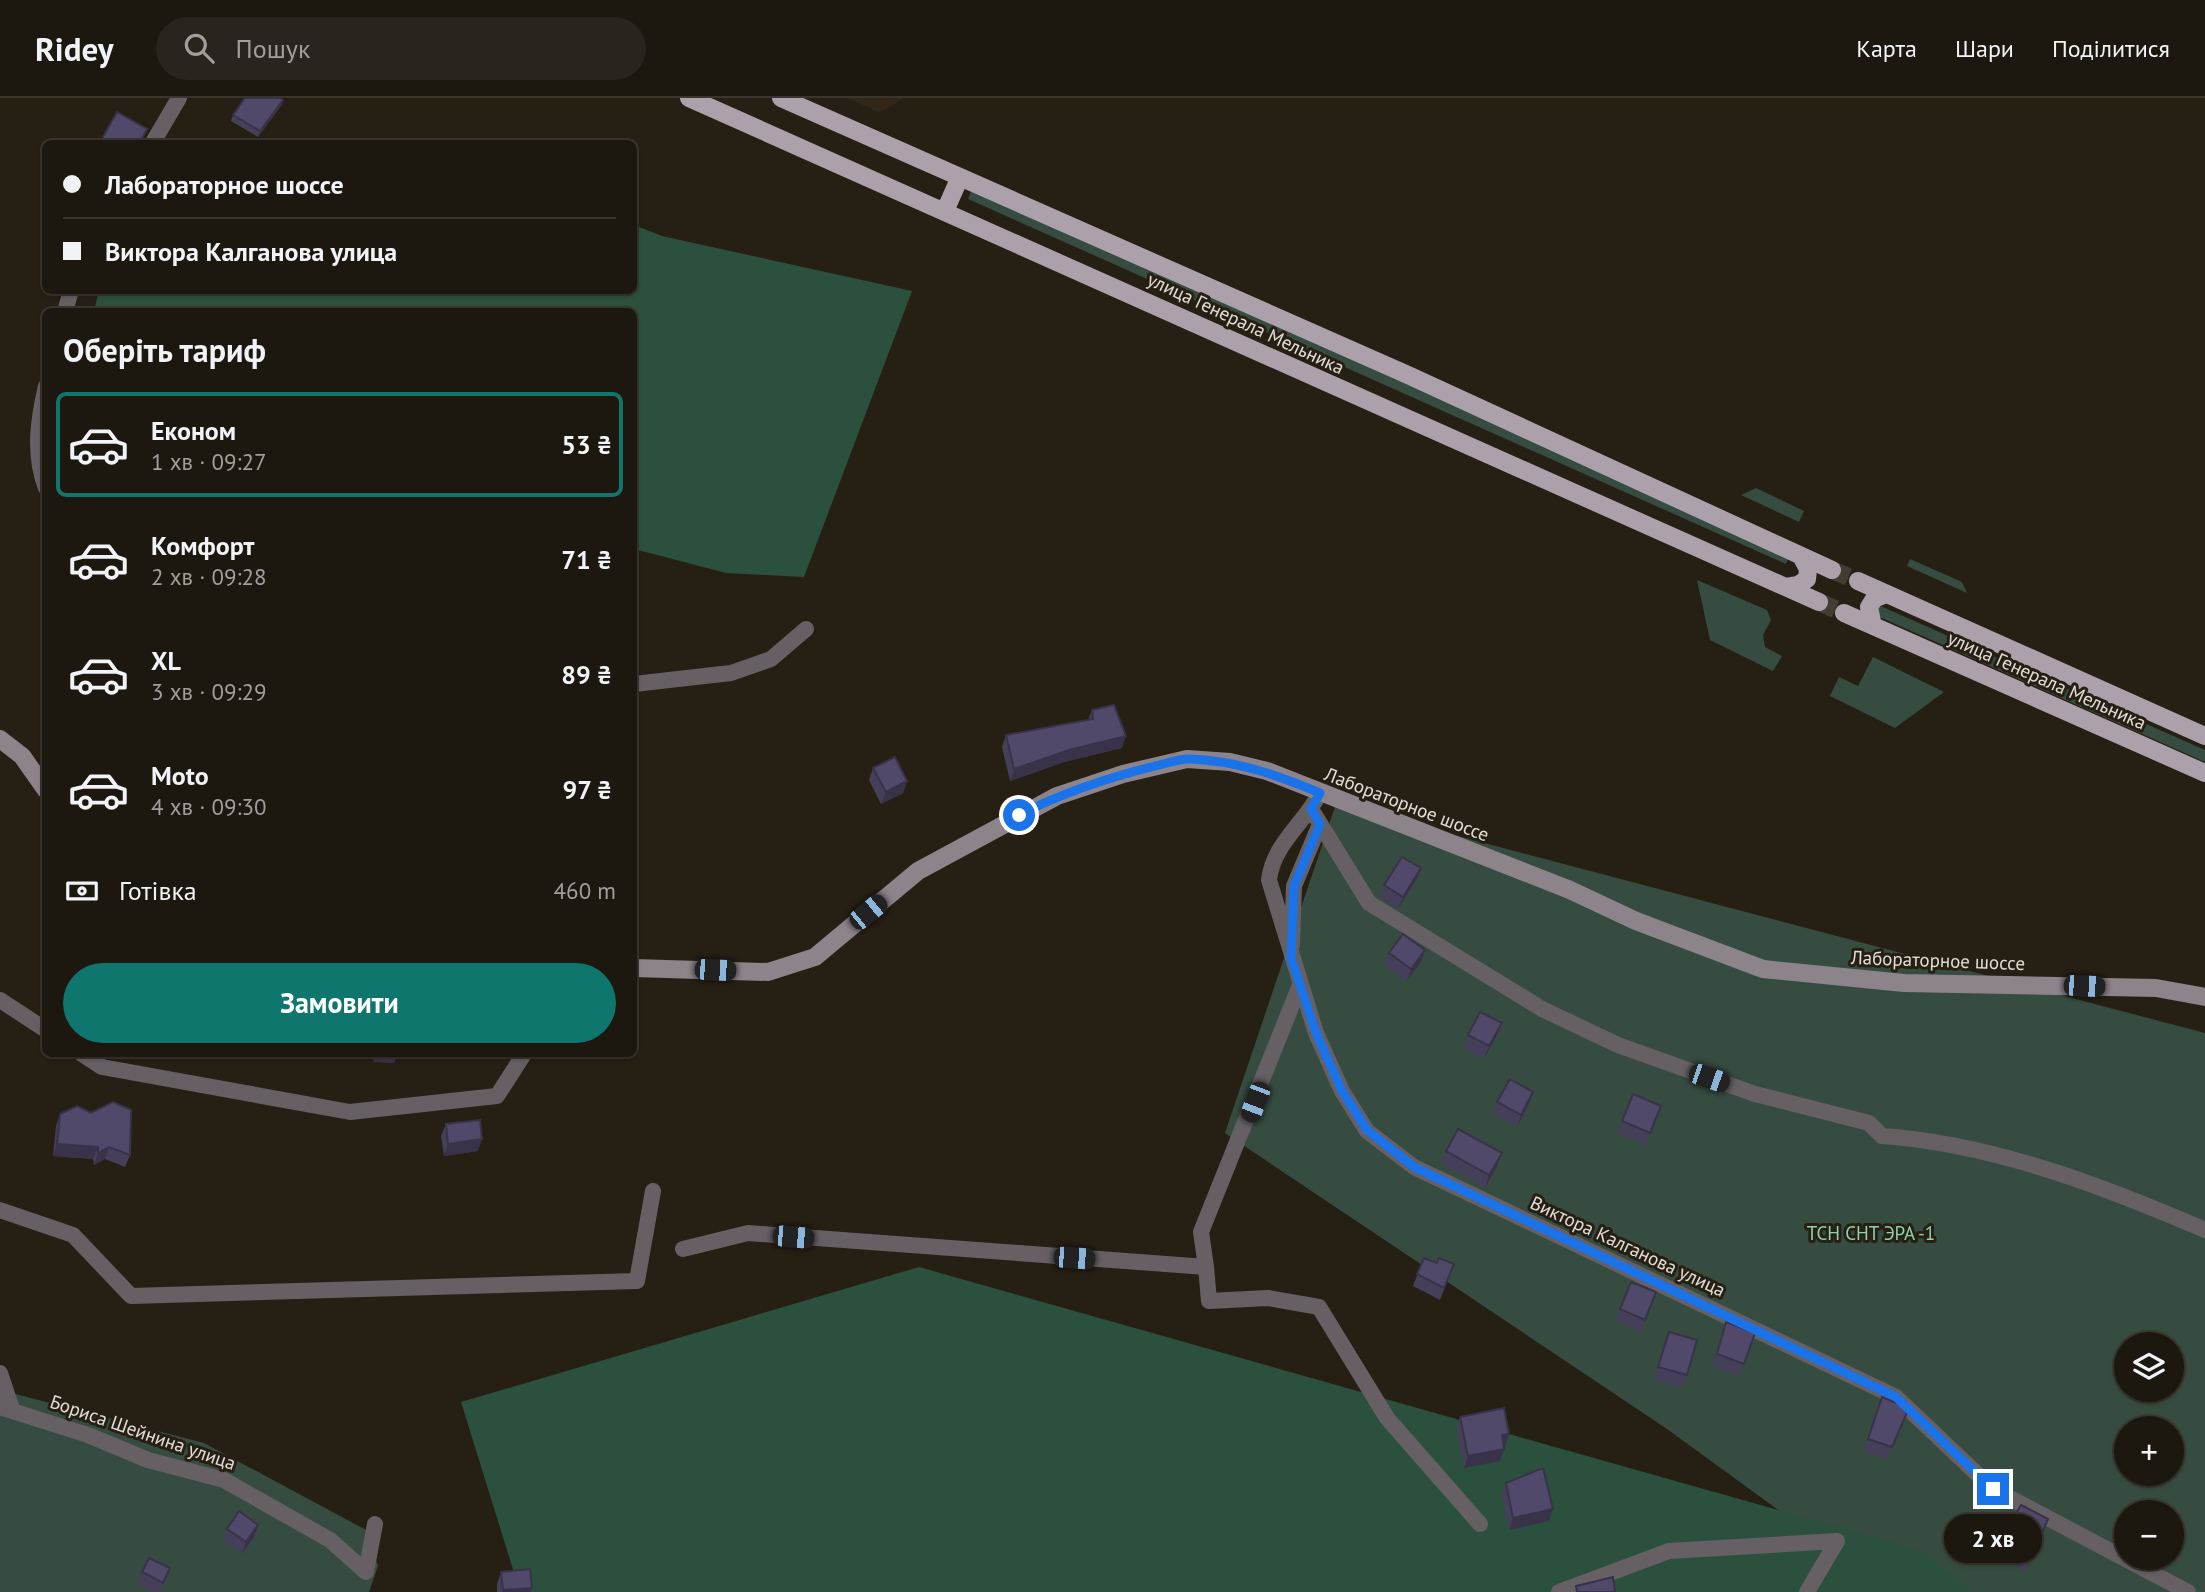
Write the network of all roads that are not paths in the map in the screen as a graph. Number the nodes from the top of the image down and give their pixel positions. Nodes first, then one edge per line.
1 (179, 98) edge
2 (689, 98) edge
3 (781, 98) edge
4 (154, 140) edge
5 (960, 177) junction
6 (944, 211) junction
7 (42, 404) edge
8 (42, 477) edge
9 (1801, 556) junction
10 (1832, 570) tunnel mouth
11 (1858, 582) tunnel mouth
12 (1786, 587) junction
13 (1886, 594) junction
14 (1819, 602) tunnel mouth
15 (1844, 613) tunnel mouth
16 (1873, 626) junction
17 (806, 629) dead end
18 (637, 684) edge
19 (2205, 736) edge
20 (0, 739) edge
21 (2205, 773) edge
22 (42, 784) edge
23 (1320, 793) junction
24 (1311, 809) junction
25 (1320, 824) junction
26 (1291, 958) junction
27 (637, 968) edge
28 (1300, 985) junction
29 (2205, 997) edge
30 (0, 1000) edge
31 (42, 1027) edge
32 (87, 1057) edge
33 (522, 1057) edge
34 (653, 1191) dead end
35 (0, 1210) edge
36 (2205, 1230) edge
37 (683, 1249) dead end
38 (1206, 1267) junction
39 (0, 1373) edge
40 (6, 1408) edge
41 (376, 1524) dead end
42 (1480, 1524) dead end
43 (1559, 1592) edge
44 (1807, 1592) edge
45 (2188, 1592) edge

1 - 4 street
2 - 6 main road, улица Генерала Мельника
3 - 5 main road, улица Генерала Мельника
5 - 6 main road
5 - 9 main road, улица Генерала Мельника
6 - 12 main road, улица Генерала Мельника
7 - 8 street
9 - 10 main road, улица Генерала Мельника
9 - 12 main road
11 - 13 main road, улица Генерала Мельника
12 - 14 main road, улица Генерала Мельника
13 - 16 main road
13 - 19 main road, улица Генерала Мельника
15 - 16 main road, улица Генерала Мельника
16 - 21 main road, улица Генерала Мельника
17 - 18 street
20 - 22 main road
23 - 24 street, Виктора Калганова улица
23 - 27 main road, Лабораторное шоссе
23 - 29 main road, Лабораторное шоссе
24 - 25 street
24 - 26 street, Виктора Калганова улица
25 - 26 street
25 - 36 street
26 - 28 street, Виктора Калганова улица
28 - 38 street
28 - 45 street, Виктора Калганова улица
30 - 31 street
32 - 33 street
34 - 35 street
37 - 38 street
38 - 42 street
39 - 40 street
40 - 41 street, Бориса Шейнина улица
43 - 44 street

